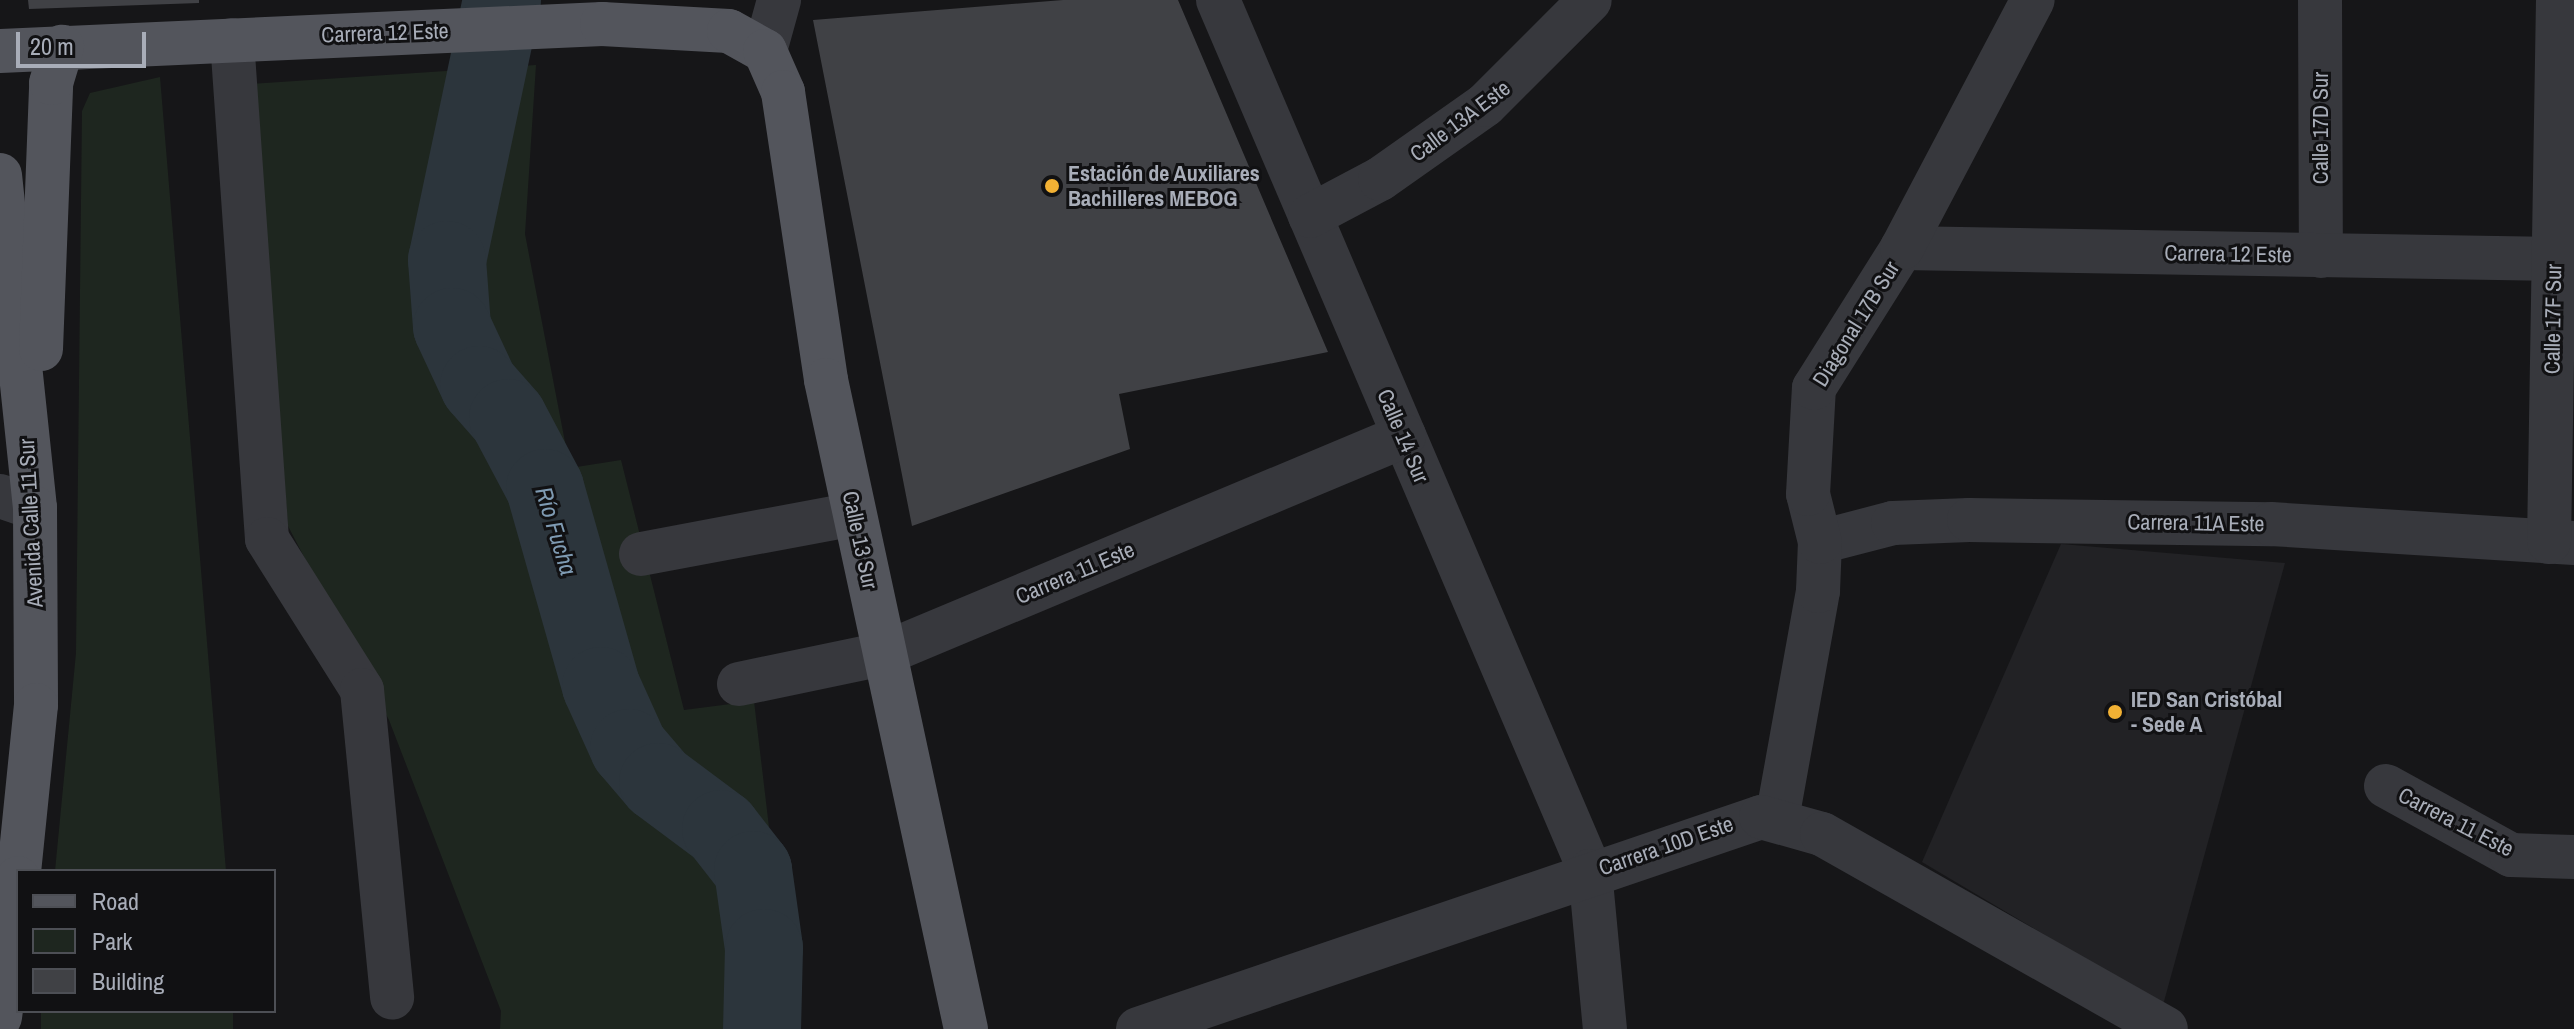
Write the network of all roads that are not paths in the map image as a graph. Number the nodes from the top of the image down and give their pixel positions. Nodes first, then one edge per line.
1 (779, 0) edge
2 (1218, 0) edge
3 (2033, 0) edge
4 (2320, 0) edge
5 (2558, 0) edge
6 (1588, 1) edge
7 (606, 12) edge
8 (232, 40) junction
9 (62, 47) junction
10 (0, 51) edge
11 (765, 51) junction
12 (0, 175) edge
13 (2564, 199) edge
14 (1310, 216) junction
15 (1902, 248) junction
16 (2321, 256) junction
17 (2554, 259) junction
18 (1404, 436) junction
19 (17, 502) edge
20 (854, 514) junction
21 (1820, 542) junction
22 (2562, 542) edge
23 (641, 554) dead end
24 (883, 654) junction
25 (739, 684) dead end
26 (2386, 786) dead end
27 (1777, 819) junction
28 (2574, 857) edge
29 (19, 869) edge
30 (1590, 871) junction
31 (16, 893) edge
32 (392, 998) dead end
33 (0, 1017) edge
34 (966, 1029) edge
35 (1138, 1029) edge
36 (1605, 1029) edge
37 (2166, 1029) edge

1 - 11 street
2 - 14 street, Calle 14 Sur
3 - 15 street, Diagonal 17B Sur
4 - 16 street, Calle 17D Sur
5 - 13 street, Calle 17F Sur
6 - 14 street, Calle 13A Este
7 - 8 main road, Carrera 12 Este
7 - 11 main road, Carrera 12 Este
8 - 9 main road, Carrera 12 Este
8 - 32 street
9 - 10 main road, Carrera 12 Este
9 - 19 main road
11 - 20 main road, Calle 13 Sur
12 - 19 main road, Avenida Calle 11 Sur
13 - 17 street, Calle 17F Sur
14 - 18 street, Calle 14 Sur
15 - 16 street, Carrera 12 Este
15 - 21 street, Diagonal 17B Sur
16 - 17 street, Carrera 12 Este
17 - 22 street, Calle 17F Sur
18 - 24 street, Carrera 11 Este
18 - 30 street, Calle 14 Sur
19 - 29 main road, Avenida Calle 11 Sur
20 - 23 street
20 - 24 main road, Calle 13 Sur
21 - 22 street, Carrera 11A Este
21 - 27 street, Diagonal 17B Sur
24 - 25 street, Carrera 11 Este
24 - 34 main road, Calle 13 Sur
26 - 28 street, Carrera 11 Este
27 - 30 street, Carrera 10D Este
27 - 37 street, Carrera 10D Este
30 - 35 street, Carrera 10D Este
30 - 36 street, Calle 14 Sur
31 - 33 main road

